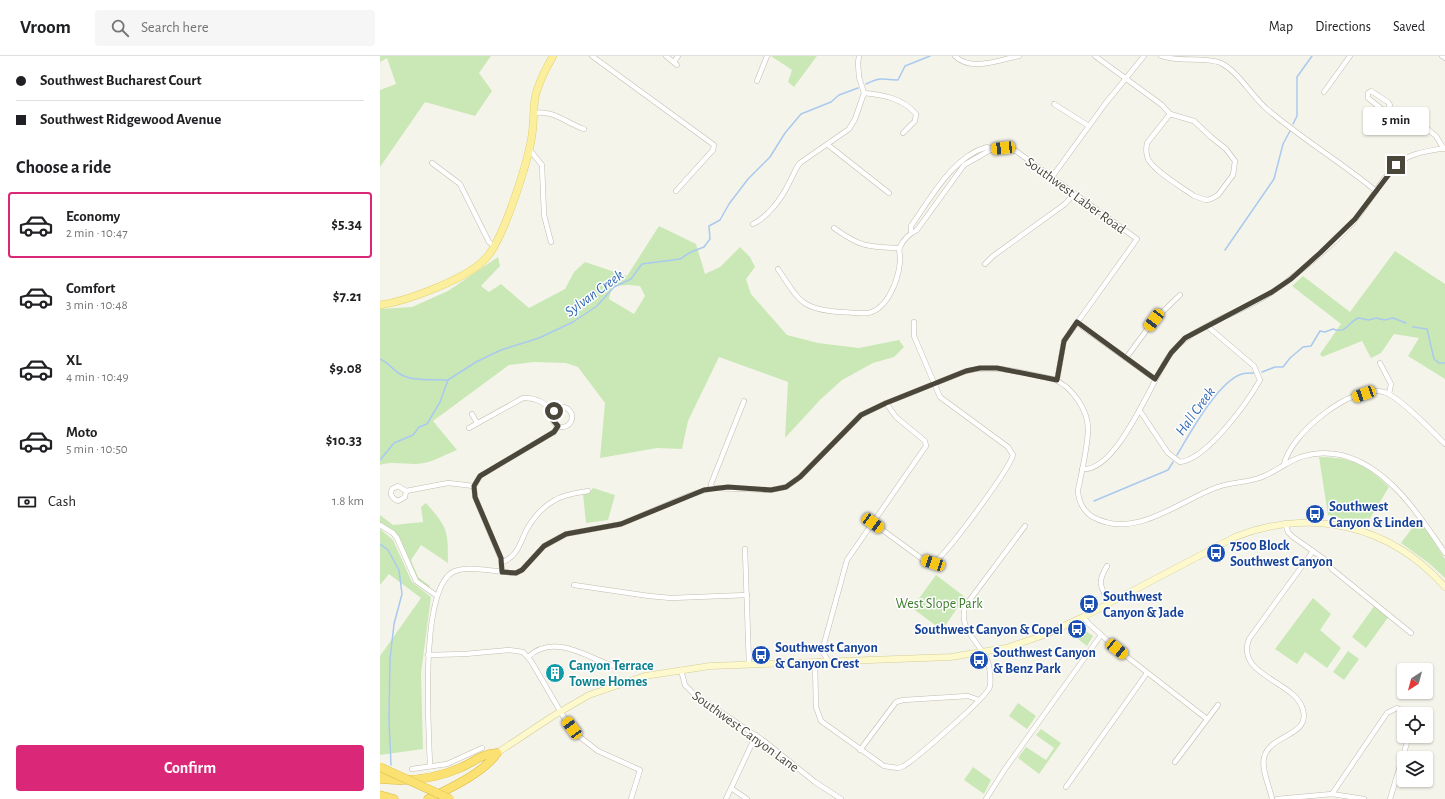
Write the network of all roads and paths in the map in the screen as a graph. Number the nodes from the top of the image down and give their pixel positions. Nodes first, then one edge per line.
1 (553, 56) edge
2 (592, 56) edge
3 (666, 56) edge
4 (678, 56) edge
5 (767, 56) edge
6 (859, 56) edge
7 (955, 56) edge
8 (1019, 56) edge
9 (1094, 56) edge
10 (1144, 56) edge
11 (1160, 56) edge
12 (1350, 56) edge
13 (1442, 56) edge
14 (1445, 58) edge
15 (1125, 79) junction
16 (757, 81) dead end
17 (1324, 92) dead end
18 (864, 93) junction
19 (1054, 104) dead end
20 (1389, 108) junction
21 (534, 113) junction
22 (1170, 114) junction
23 (1089, 126) junction
24 (584, 130) dead end
25 (903, 133) dead end
26 (828, 145) junction
27 (1444, 148) edge
28 (529, 149) junction
29 (432, 163) dead end
30 (1052, 177) junction
31 (1376, 191) junction
32 (676, 192) dead end
33 (888, 193) dead end
34 (1074, 194) junction
35 (753, 224) dead end
36 (834, 228) dead end
37 (551, 242) dead end
38 (494, 246) junction
39 (899, 248) junction
40 (985, 264) dead end
41 (778, 268) dead end
42 (1180, 295) dead end
43 (380, 305) edge
44 (914, 322) dead end
45 (1077, 322) junction
46 (1207, 326) junction
47 (1126, 358) junction
48 (1380, 363) dead end
49 (1155, 379) junction
50 (1057, 380) junction
51 (935, 384) junction
52 (1389, 394) junction
53 (744, 401) dead end
54 (886, 403) junction
55 (554, 411) junction
56 (1140, 411) junction
57 (472, 414) dead end
58 (477, 423) junction
59 (558, 426) junction
60 (469, 428) dead end
61 (1445, 444) edge
62 (1284, 465) junction
63 (1082, 469) junction
64 (474, 486) junction
65 (712, 488) junction
66 (406, 491) dead end
67 (588, 491) dead end
68 (873, 523) junction
69 (1285, 523) junction
70 (380, 525) edge
71 (1025, 526) dead end
72 (746, 549) dead end
73 (1313, 551) junction
74 (1445, 553) edge
75 (502, 562) junction
76 (1107, 566) dead end
77 (502, 572) junction
78 (574, 585) dead end
79 (1445, 587) edge
80 (747, 595) junction
81 (437, 596) junction
82 (1109, 603) junction
83 (1083, 617) junction
84 (1412, 633) dead end
85 (1100, 635) junction
86 (982, 653) junction
87 (428, 655) junction
88 (528, 657) junction
89 (815, 662) junction
90 (829, 662) junction
91 (629, 665) dead end
92 (749, 665) junction
93 (681, 670) junction
94 (1147, 673) junction
95 (979, 700) junction
96 (1218, 705) dead end
97 (1397, 708) edge
98 (560, 711) junction
99 (1207, 719) junction
100 (756, 735) junction
101 (1406, 743) edge
102 (482, 748) dead end
103 (860, 750) junction
104 (497, 752) junction
105 (1176, 762) dead end
106 (430, 766) junction
107 (380, 767) edge
108 (412, 769) dead end
109 (380, 772) edge
110 (380, 779) edge
111 (417, 780) junction
112 (1066, 787) dead end
113 (731, 788) junction
114 (1332, 794) junction
115 (380, 795) edge
116 (394, 799) edge
117 (428, 799) edge
118 (450, 799) edge
119 (631, 799) edge
120 (726, 799) edge
121 (747, 799) edge
122 (841, 799) edge
123 (986, 799) edge
124 (1272, 799) edge
125 (1276, 799) edge
126 (1364, 799) edge
127 (1390, 799) edge

1 - 21 main road
2 - 32 street
3 - 4 street
5 - 16 street
6 - 18 street
7 - 8 street
9 - 15 street
10 - 15 street
11 - 31 street
12 - 17 street
13 - 14 street
15 - 22 street
15 - 23 street
18 - 25 street
18 - 26 street
19 - 23 street
20 - 20 street
20 - 27 street
21 - 24 street
21 - 28 main road
22 - 22 street
23 - 30 street
26 - 33 street
26 - 35 street
27 - 31 street
28 - 37 street
28 - 38 main road
29 - 38 street
30 - 34 street, Southwest Laber Road
30 - 39 street, Southwest Laber Road
31 - 46 street
34 - 40 street
34 - 45 street, Southwest Laber Road
36 - 39 street
38 - 43 main road
39 - 41 street
42 - 47 street
44 - 51 street
45 - 47 street
45 - 50 street
46 - 49 street
46 - 56 street
47 - 49 street
48 - 52 street
49 - 56 street
50 - 51 street
50 - 63 street
51 - 54 street
51 - 68 street
52 - 61 street
52 - 62 street
53 - 65 street
54 - 65 street
54 - 68 street
55 - 58 street
55 - 59 street
55 - 59 street
56 - 63 street
57 - 58 street
58 - 60 street
59 - 64 street
62 - 63 street
62 - 74 street
64 - 66 street
64 - 75 street
65 - 77 street
67 - 75 street
68 - 90 street
69 - 73 street
69 - 79 main road
69 - 82 main road
70 - 81 street
71 - 86 street
72 - 80 street
73 - 84 street
73 - 124 street
75 - 77 street
76 - 82 street
77 - 81 street
78 - 80 street
80 - 92 street
81 - 87 street
82 - 83 main road
83 - 85 street
83 - 86 main road
85 - 94 street
85 - 123 street
86 - 90 main road
86 - 95 street
87 - 88 street
87 - 106 street
88 - 91 street
88 - 98 street
89 - 90 main road
89 - 92 main road
89 - 103 street
92 - 93 main road
93 - 98 main road
93 - 100 street, Southwest Canyon Lane
94 - 99 street
94 - 112 street
95 - 103 street
95 - 103 street
96 - 99 street
97 - 114 street
98 - 104 main road
98 - 119 street
99 - 105 street
100 - 113 street
100 - 122 street, Southwest Canyon Lane
101 - 127 street
102 - 106 street
104 - 111 highway
104 - 117 highway
106 - 108 street
107 - 118 highway, bridge
109 - 111 highway
110 - 111 highway
113 - 120 street
113 - 121 street
114 - 125 street
114 - 126 street
115 - 116 highway

